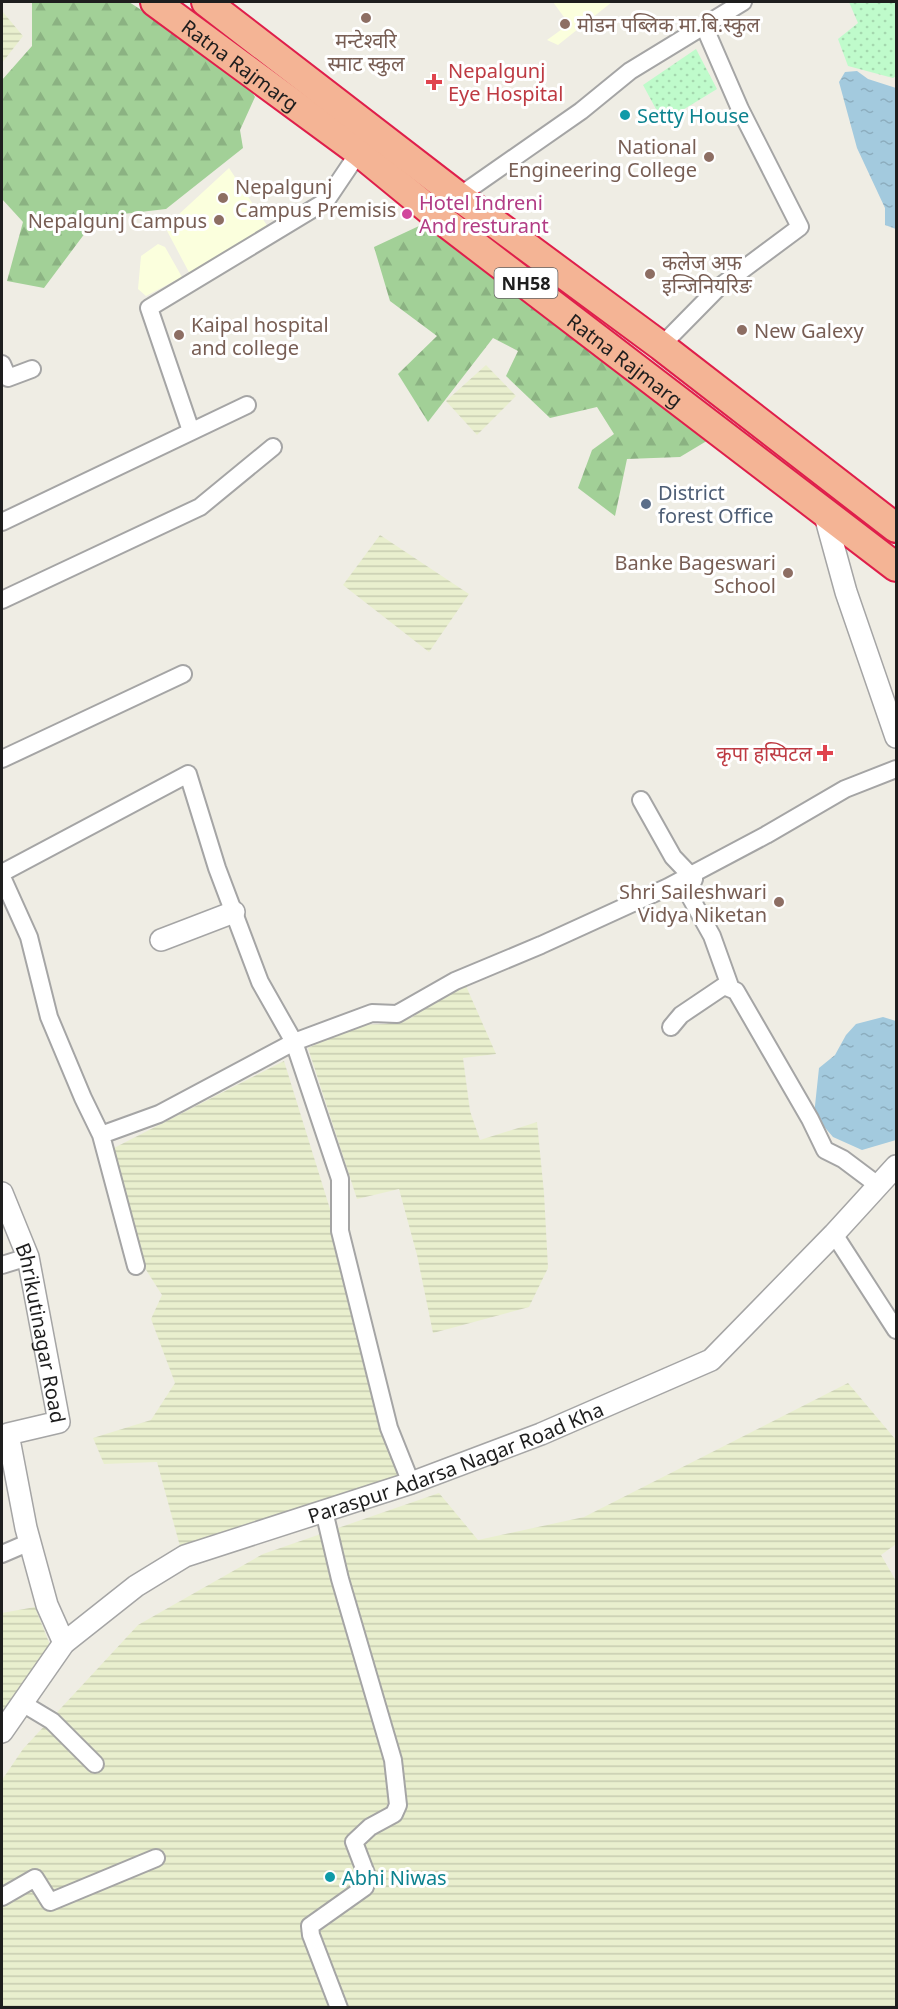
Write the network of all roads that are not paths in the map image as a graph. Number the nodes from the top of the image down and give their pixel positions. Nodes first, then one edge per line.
1 (154, 2) edge
2 (206, 2) edge
3 (743, 2) edge
4 (704, 26) junction
5 (359, 152) junction
6 (458, 196) junction
7 (437, 216) junction
8 (661, 346) junction
9 (2, 364) edge
10 (32, 369) dead end
11 (247, 405) dead end
12 (191, 431) junction
13 (273, 447) dead end
14 (824, 512) junction
15 (2, 522) edge
16 (897, 528) edge
17 (897, 567) edge
18 (2, 600) edge
19 (183, 674) dead end
20 (897, 736) edge
21 (2, 759) edge
22 (897, 769) edge
23 (641, 800) dead end
24 (2, 875) edge
25 (690, 876) junction
26 (234, 912) junction
27 (161, 940) dead end
28 (731, 989) junction
29 (671, 1027) dead end
30 (294, 1042) junction
31 (101, 1135) junction
32 (897, 1166) edge
33 (879, 1185) junction
34 (2, 1193) edge
35 (834, 1234) junction
36 (28, 1257) junction
37 (2, 1265) edge
38 (136, 1266) dead end
39 (897, 1330) edge
40 (411, 1483) junction
41 (324, 1511) junction
42 (30, 1542) junction
43 (2, 1554) edge
44 (64, 1644) junction
45 (22, 1703) junction
46 (2, 1732) edge
47 (94, 1764) dead end
48 (156, 1857) dead end
49 (2, 1897) edge
50 (339, 2007) edge

1 - 5 highway, Ratna Rajmarg / NH58
2 - 6 highway, Ratna Rajmarg / NH58
3 - 4 street
4 - 6 street
4 - 8 street
5 - 7 highway, Ratna Rajmarg / NH58
5 - 12 street
6 - 7 street
6 - 8 highway, Ratna Rajmarg / NH58
7 - 14 highway, Ratna Rajmarg / NH58
8 - 16 highway, Ratna Rajmarg / NH58
9 - 10 street
11 - 12 street
12 - 15 street
13 - 18 street
14 - 17 highway, Ratna Rajmarg / NH58
14 - 20 street
19 - 21 street
22 - 25 street
23 - 25 street
24 - 26 street
24 - 31 street
25 - 28 street
25 - 30 street
26 - 27 street
26 - 30 street
28 - 29 street
28 - 33 street
30 - 31 street
30 - 40 street
31 - 38 street
32 - 33 street, Paraspur Adarsa Nagar Road Kha
33 - 35 street, Paraspur Adarsa Nagar Road Kha
34 - 36 street, Bhrikutinagar Road
35 - 39 street
35 - 40 street, Paraspur Adarsa Nagar Road Kha
36 - 37 street
36 - 42 street, Bhrikutinagar Road
40 - 41 street, Paraspur Adarsa Nagar Road Kha
41 - 44 street, Paraspur Adarsa Nagar Road Kha
41 - 50 street
42 - 43 street
42 - 44 street, Bhrikutinagar Road
44 - 45 street, Paraspur Adarsa Nagar Road Kha
45 - 46 street, Paraspur Adarsa Nagar Road Kha
45 - 47 street
48 - 49 street

